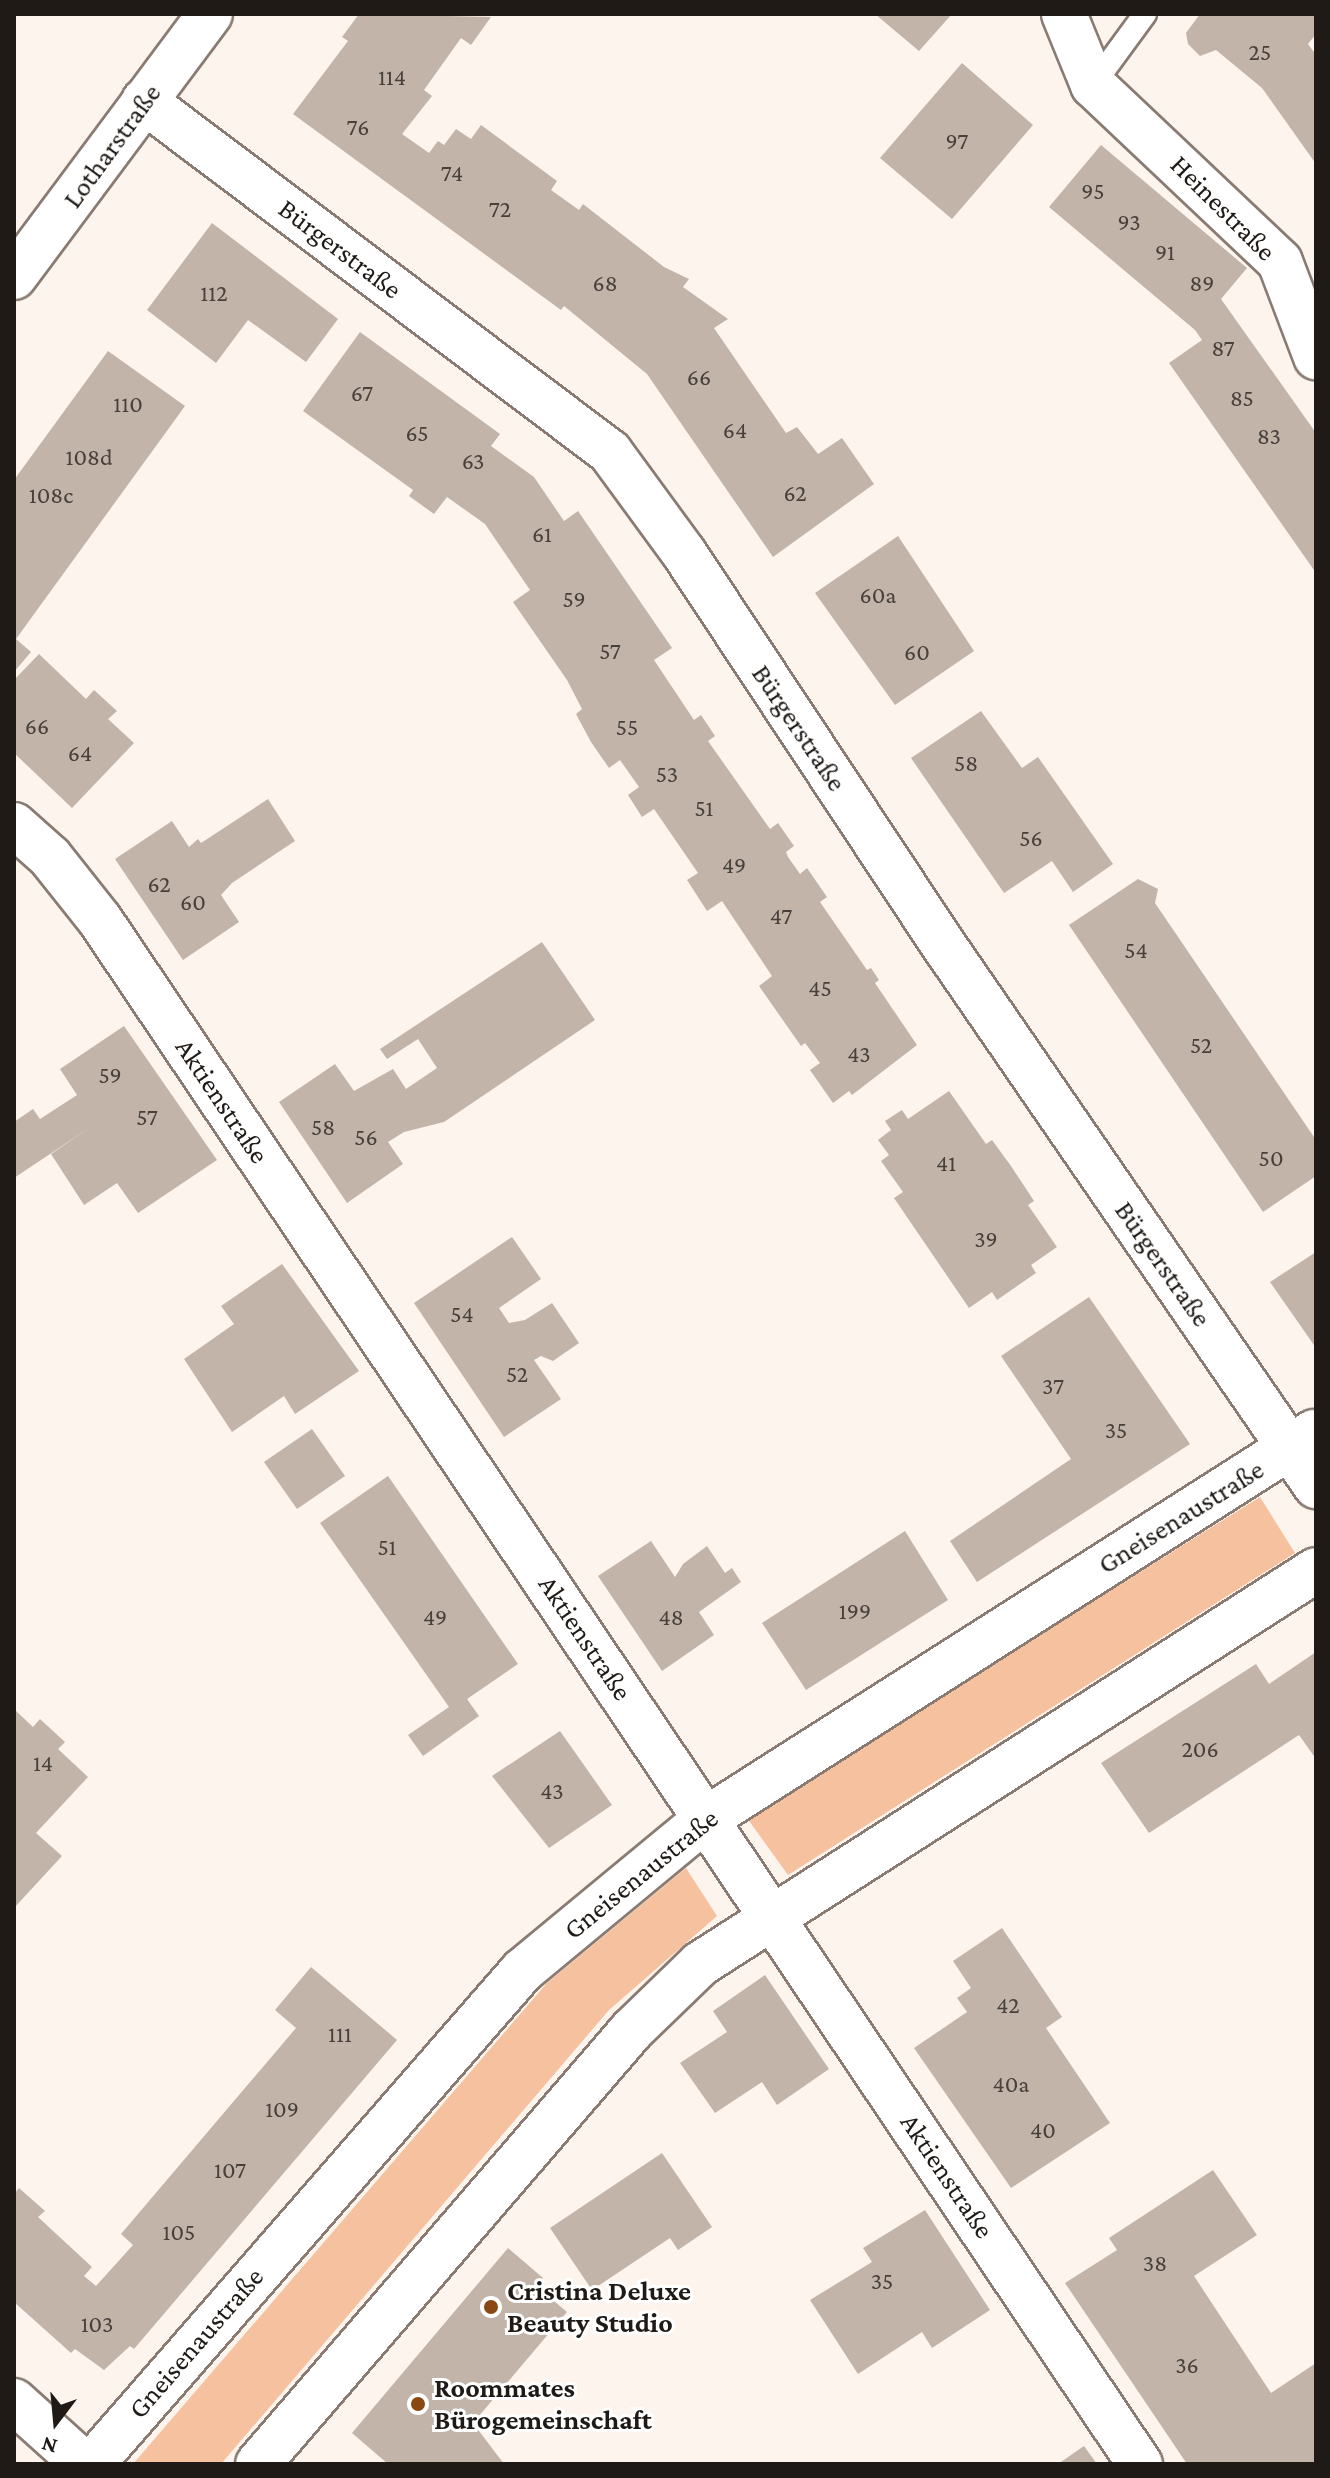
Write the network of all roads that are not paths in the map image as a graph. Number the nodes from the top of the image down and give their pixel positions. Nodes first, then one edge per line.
1 (210, 14) edge
2 (1064, 14) edge
3 (1145, 14) edge
4 (1093, 85) junction
5 (144, 101) junction
6 (14, 277) edge
7 (1316, 357) edge
8 (14, 825) edge
9 (1303, 1440) edge
10 (1316, 1486) edge
11 (1316, 1570) edge
12 (706, 1819) junction
13 (772, 1916) junction
14 (14, 2401) edge
15 (273, 2458) edge
16 (84, 2464) edge
17 (92, 2464) edge
18 (1140, 2464) edge

1 - 5 street, Lotharstraße
2 - 4 street
3 - 4 lane
4 - 7 street, Heinestraße
5 - 6 street, Lotharstraße
5 - 9 street, Bürgerstraße
8 - 12 street, Aktienstraße
9 - 10 street, Bürgerstraße
9 - 12 street, Gneisenaustraße
11 - 13 street
12 - 13 street, Aktienstraße
12 - 17 street, Gneisenaustraße
13 - 15 street
13 - 18 street, Aktienstraße
14 - 16 street

